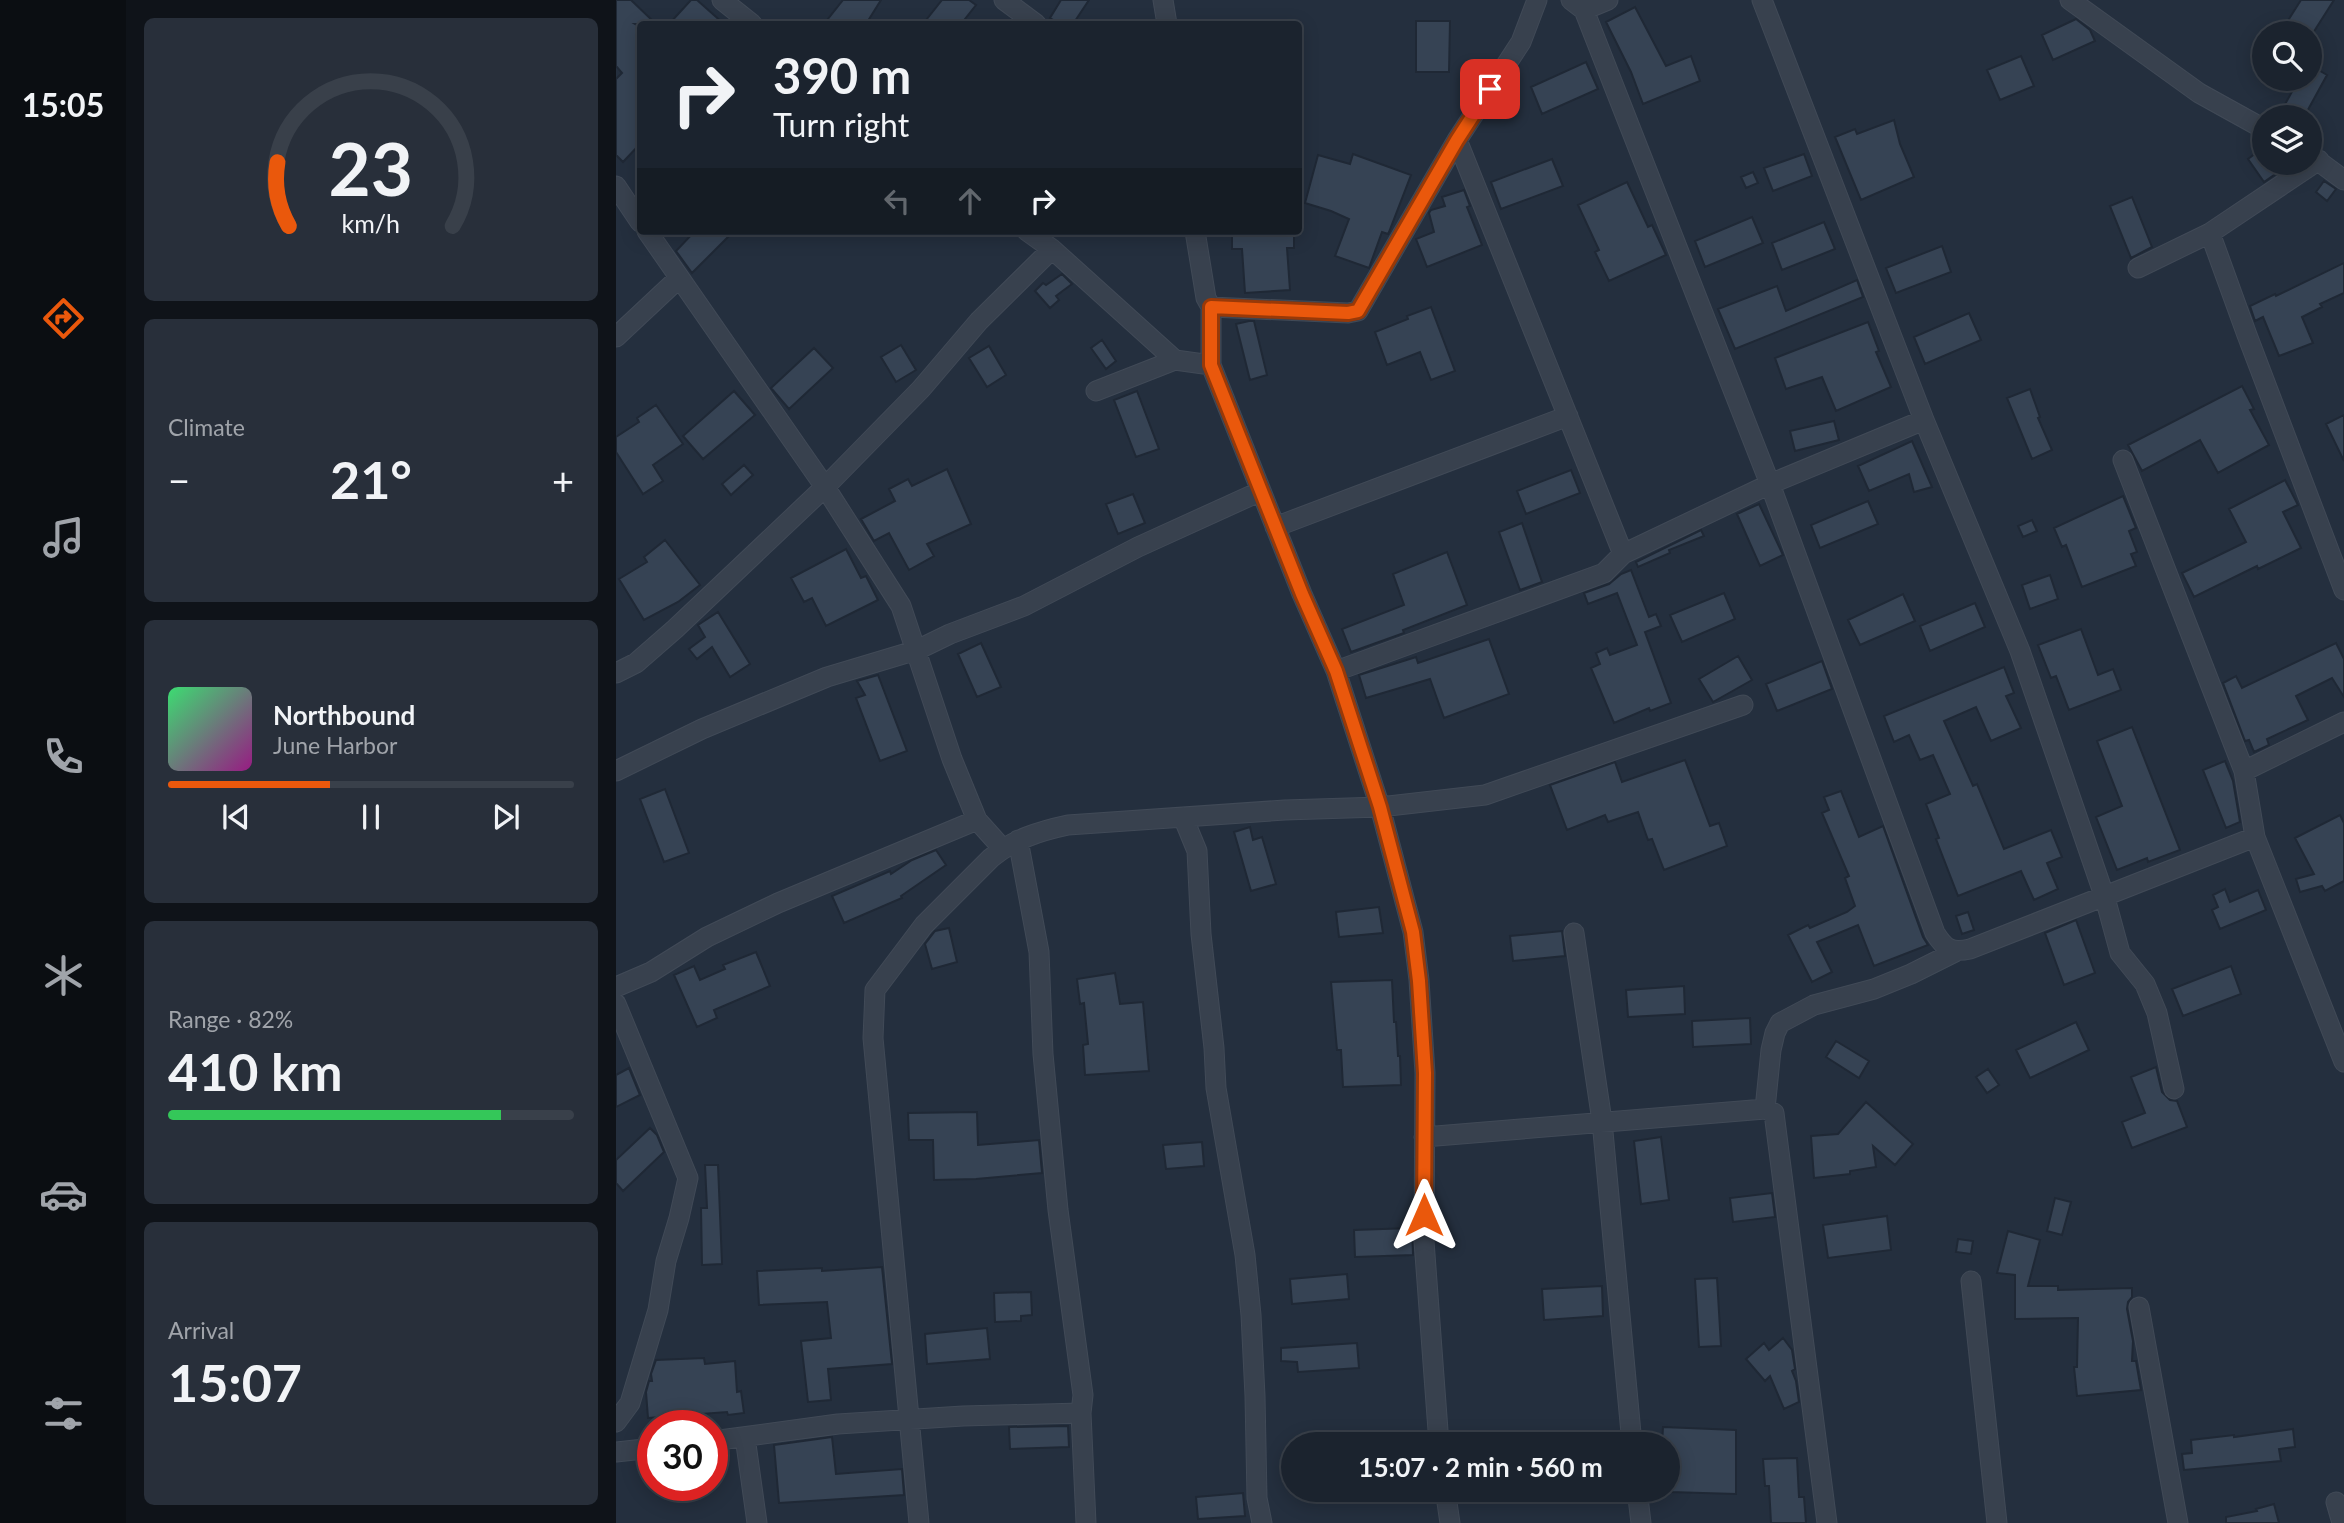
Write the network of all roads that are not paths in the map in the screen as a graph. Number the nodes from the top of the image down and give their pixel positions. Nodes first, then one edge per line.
1 (722, 0) edge
2 (1004, 0) edge
3 (1163, 0) edge
4 (1537, 0) edge
5 (1608, 0) edge
6 (1762, 0) edge
7 (2070, 0) edge
8 (1578, 5) edge
9 (748, 21) edge
10 (1032, 21) edge
11 (1166, 21) edge
12 (2252, 122) edge
13 (1457, 140) junction
14 (2322, 163) edge
15 (2289, 175) edge
16 (2344, 180) edge
17 (616, 186) edge
18 (637, 218) edge
19 (2210, 233) junction
20 (650, 235) edge
21 (1033, 235) edge
22 (1196, 235) edge
23 (1052, 249) junction
24 (2138, 268) dead end
25 (679, 278) junction
26 (1211, 307) junction
27 (616, 337) edge
28 (1175, 360) junction
29 (1211, 365) junction
30 (1096, 391) dead end
31 (1568, 416) junction
32 (1924, 420) junction
33 (2123, 460) dead end
34 (1770, 484) junction
35 (825, 487) junction
36 (1261, 491) junction
37 (1275, 527) junction
38 (1623, 554) junction
39 (2344, 590) edge
40 (917, 650) junction
41 (1336, 671) junction
42 (616, 673) edge
43 (1743, 705) dead end
44 (2344, 722) edge
45 (616, 771) edge
46 (2244, 771) junction
47 (1380, 807) junction
48 (1183, 817) junction
49 (977, 820) junction
50 (2255, 837) junction
51 (1010, 844) junction
52 (2105, 898) junction
53 (1574, 933) dead end
54 (1955, 953) junction
55 (616, 987) edge
56 (616, 1004) edge
57 (2344, 1062) edge
58 (2174, 1089) dead end
59 (1765, 1110) junction
60 (1602, 1121) junction
61 (1424, 1137) junction
62 (1971, 1281) dead end
63 (2139, 1307) dead end
64 (1081, 1413) junction
65 (909, 1419) junction
66 (616, 1422) edge
67 (1438, 1432) edge
68 (1631, 1432) edge
69 (745, 1437) junction
70 (728, 1439) edge
71 (637, 1450) edge
72 (616, 1452) edge
73 (1447, 1502) edge
74 (1639, 1502) edge
75 (2336, 1502) dead end
76 (757, 1523) edge
77 (919, 1523) edge
78 (1086, 1523) edge
79 (1262, 1523) edge
80 (1450, 1523) edge
81 (1641, 1523) edge
82 (1826, 1523) edge
83 (1997, 1523) edge
84 (2178, 1523) edge
85 (2342, 1523) edge

1 - 9 street
2 - 10 street
3 - 11 street
4 - 13 street
5 - 8 street
6 - 32 street
7 - 12 street
8 - 34 street
13 - 26 street
13 - 31 street
14 - 16 street
15 - 19 street
17 - 18 street
19 - 24 street
19 - 39 street
20 - 25 street
21 - 23 street
22 - 26 street
23 - 28 street
23 - 35 street
25 - 27 street
25 - 35 street
26 - 29 street
28 - 29 street
28 - 30 street
29 - 36 street
31 - 37 street
31 - 38 street
32 - 34 street
32 - 52 street
33 - 46 street
34 - 38 street
34 - 54 street
35 - 40 street
35 - 42 street
36 - 37 street
36 - 40 street
37 - 41 street
38 - 41 street
40 - 45 street
40 - 49 street
41 - 47 street
43 - 47 street
44 - 46 street
46 - 50 street
47 - 48 street
47 - 61 street
48 - 51 street
48 - 79 street
49 - 51 street
49 - 55 street
50 - 52 street
50 - 57 street
51 - 64 street
51 - 65 street
52 - 54 street
52 - 58 street
53 - 60 street
54 - 59 street
56 - 66 street
59 - 60 street
59 - 82 street
60 - 61 street
60 - 68 street
61 - 67 street
62 - 83 street
63 - 84 street
64 - 65 street
64 - 78 street
65 - 69 street
65 - 77 street
69 - 70 street
69 - 76 street
71 - 72 street
73 - 80 street
74 - 81 street
75 - 85 street

